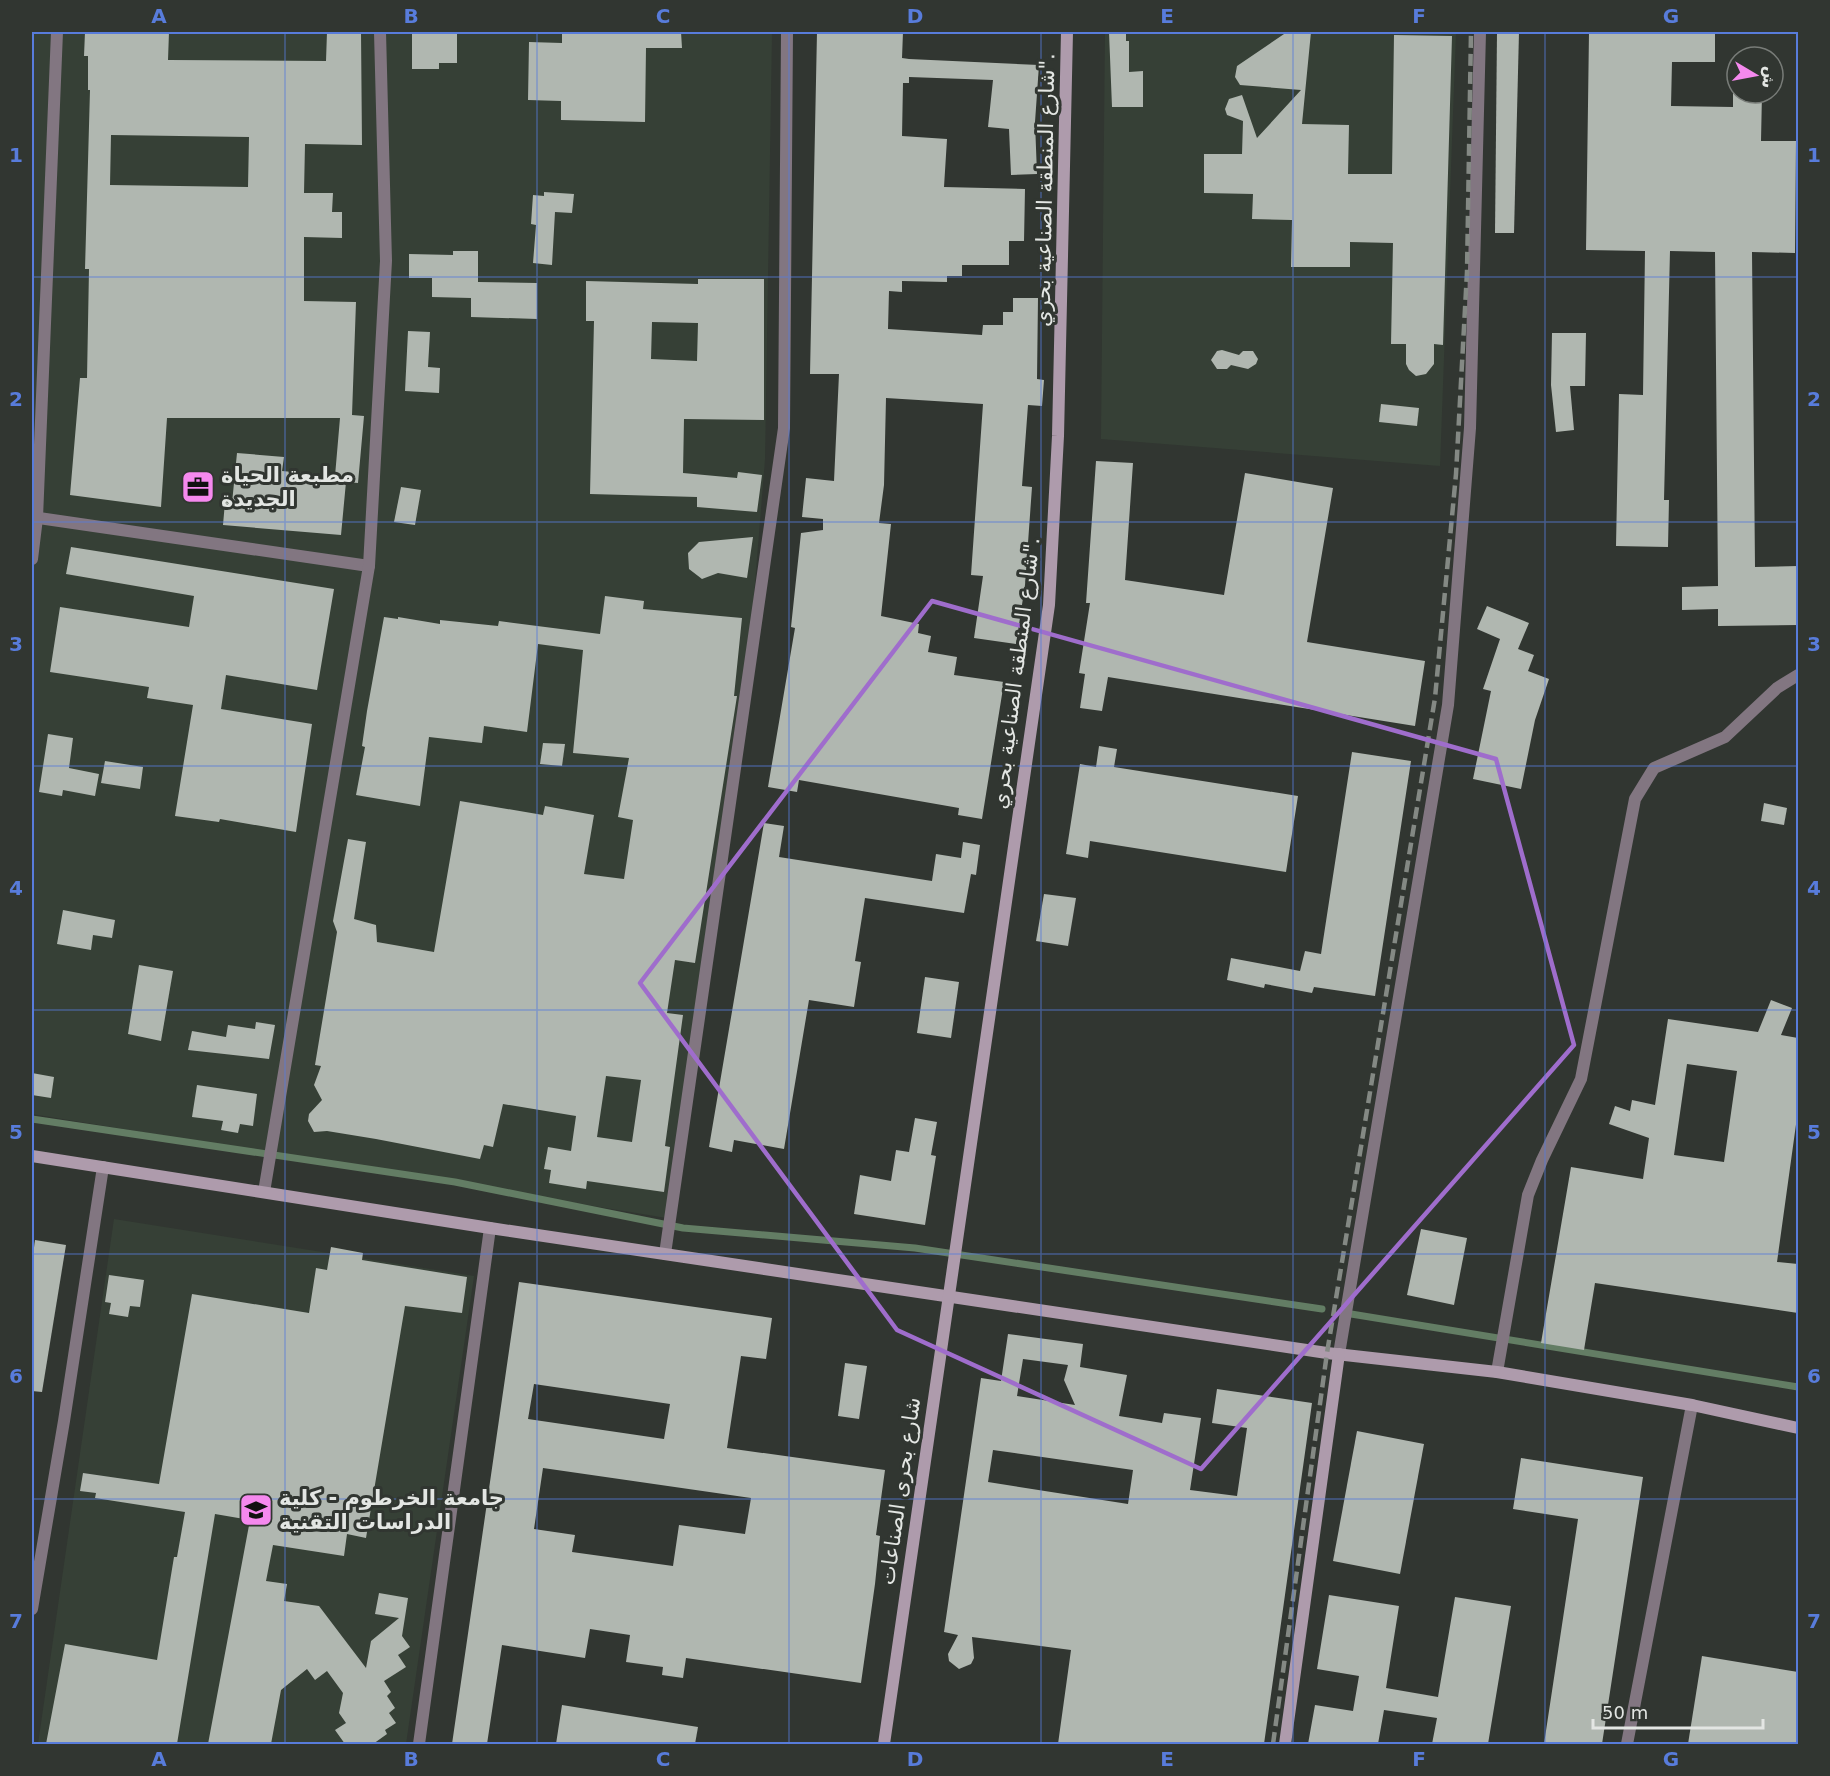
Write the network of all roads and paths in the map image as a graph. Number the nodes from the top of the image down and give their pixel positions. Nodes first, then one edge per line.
1 (57, 32) edge
2 (380, 32) edge
3 (787, 32) edge
4 (1068, 32) edge
5 (1480, 32) edge
6 (34, 518) edge
7 (32, 559) edge
8 (369, 566) junction
9 (1798, 675) edge
10 (32, 1156) edge
11 (103, 1167) junction
12 (264, 1192) junction
13 (490, 1228) junction
14 (955, 1243) joint
15 (665, 1254) junction
16 (947, 1296) junction
17 (1339, 1354) junction
18 (1497, 1372) junction
19 (1692, 1405) junction
20 (1798, 1428) edge
21 (32, 1610) edge
22 (418, 1744) edge
23 (884, 1744) edge
24 (1285, 1744) edge
25 (1627, 1744) edge

1 - 6 street
2 - 8 street
3 - 15 street
4 - 14 street, شارع المنطقة الصناعية بحري".
5 - 17 street
6 - 7 street
6 - 8 street
8 - 12 street
9 - 18 street
10 - 11 street
11 - 12 street
11 - 21 street
12 - 13 street
13 - 15 street
13 - 22 street
14 - 16 street, شارع بحرى الصناعات
15 - 16 street
16 - 17 street
16 - 23 street, شارع بحرى الصناعات
17 - 18 street
17 - 24 street
18 - 19 street
19 - 20 street
19 - 25 street

